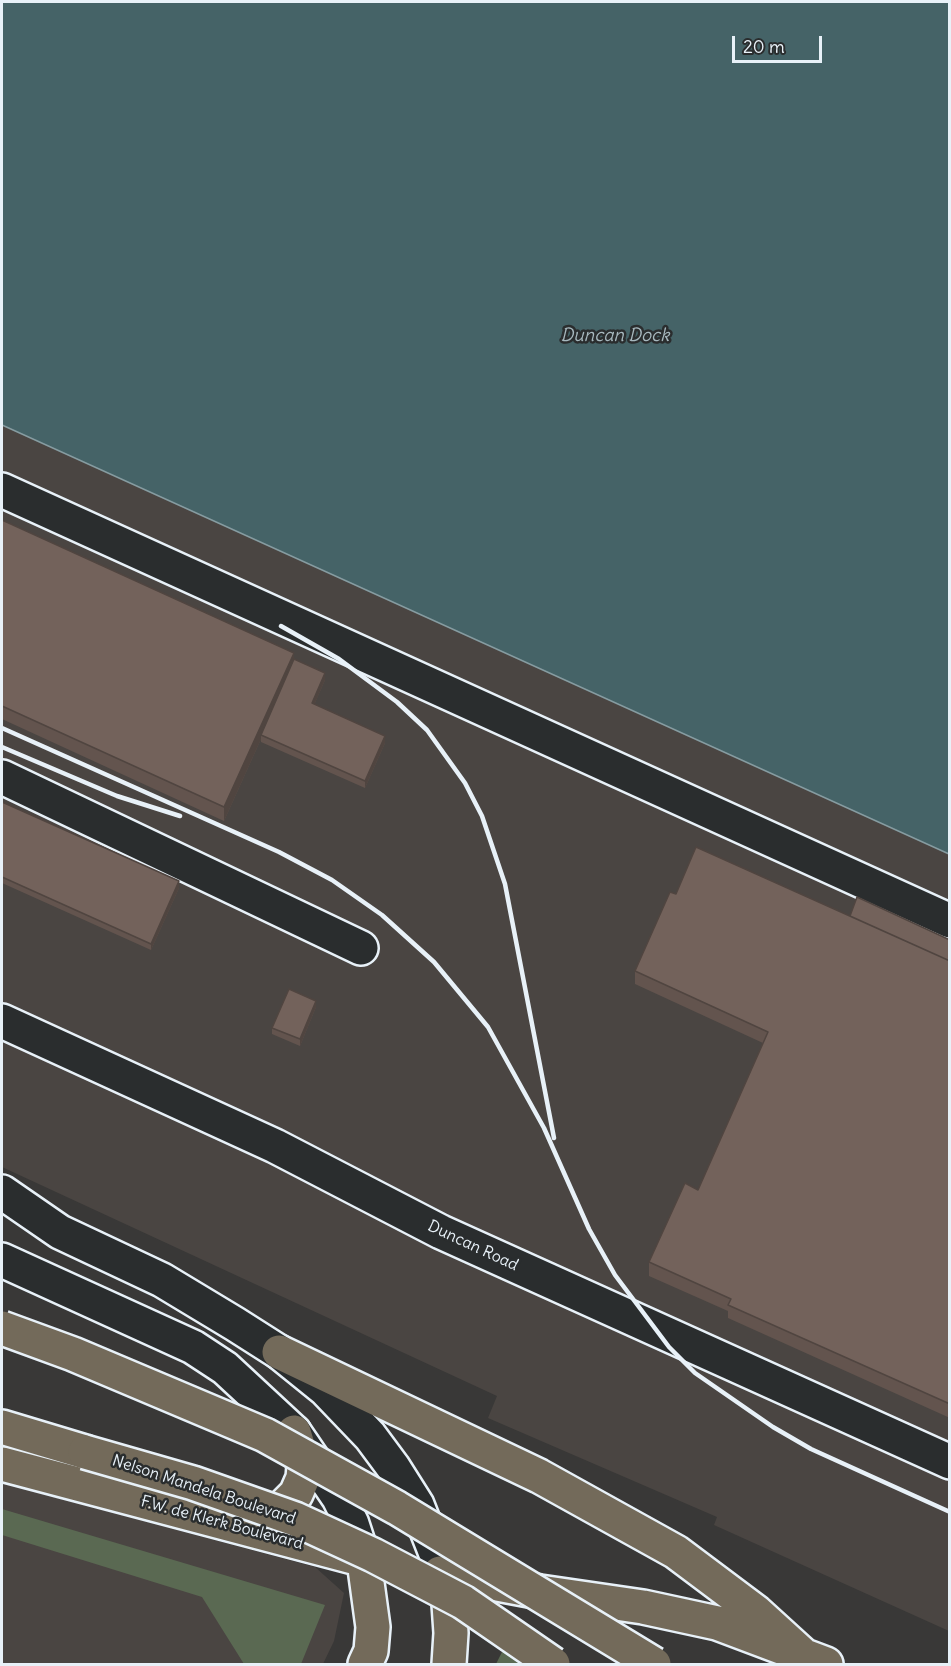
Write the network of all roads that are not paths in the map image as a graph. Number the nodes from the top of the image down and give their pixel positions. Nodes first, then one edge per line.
1 (2, 490) edge
2 (2, 777) edge
3 (950, 921) edge
4 (361, 948) dead end
5 (2, 1020) edge
6 (2, 1192) edge
7 (2, 1217) edge
8 (60, 1232) junction
9 (2, 1260) edge
10 (218, 1314) junction
11 (2, 1328) edge
12 (193, 1347) junction
13 (279, 1352) junction
14 (2, 1427) edge
15 (294, 1432) junction
16 (950, 1462) edge
17 (2, 1464) edge
18 (224, 1524) junction
19 (364, 1561) junction
20 (444, 1574) junction
21 (813, 1659) edge
22 (365, 1665) edge
23 (448, 1665) edge
24 (554, 1665) edge
25 (654, 1665) edge

1 - 3 street
2 - 4 street
5 - 16 street, Duncan Road
6 - 8 street
7 - 8 street
8 - 10 street
9 - 12 street
10 - 12 street
10 - 13 street
11 - 25 main road, bridge
12 - 15 street
13 - 20 street
13 - 21 main road
14 - 24 main road, Nelson Mandela Boulevard, bridge
15 - 18 main road
15 - 19 street
17 - 18 main road, F.W. de Klerk Boulevard
18 - 19 main road, F.W. de Klerk Boulevard
19 - 20 main road, F.W. de Klerk Boulevard
19 - 22 main road
20 - 21 main road, F.W. de Klerk Boulevard
20 - 23 main road

